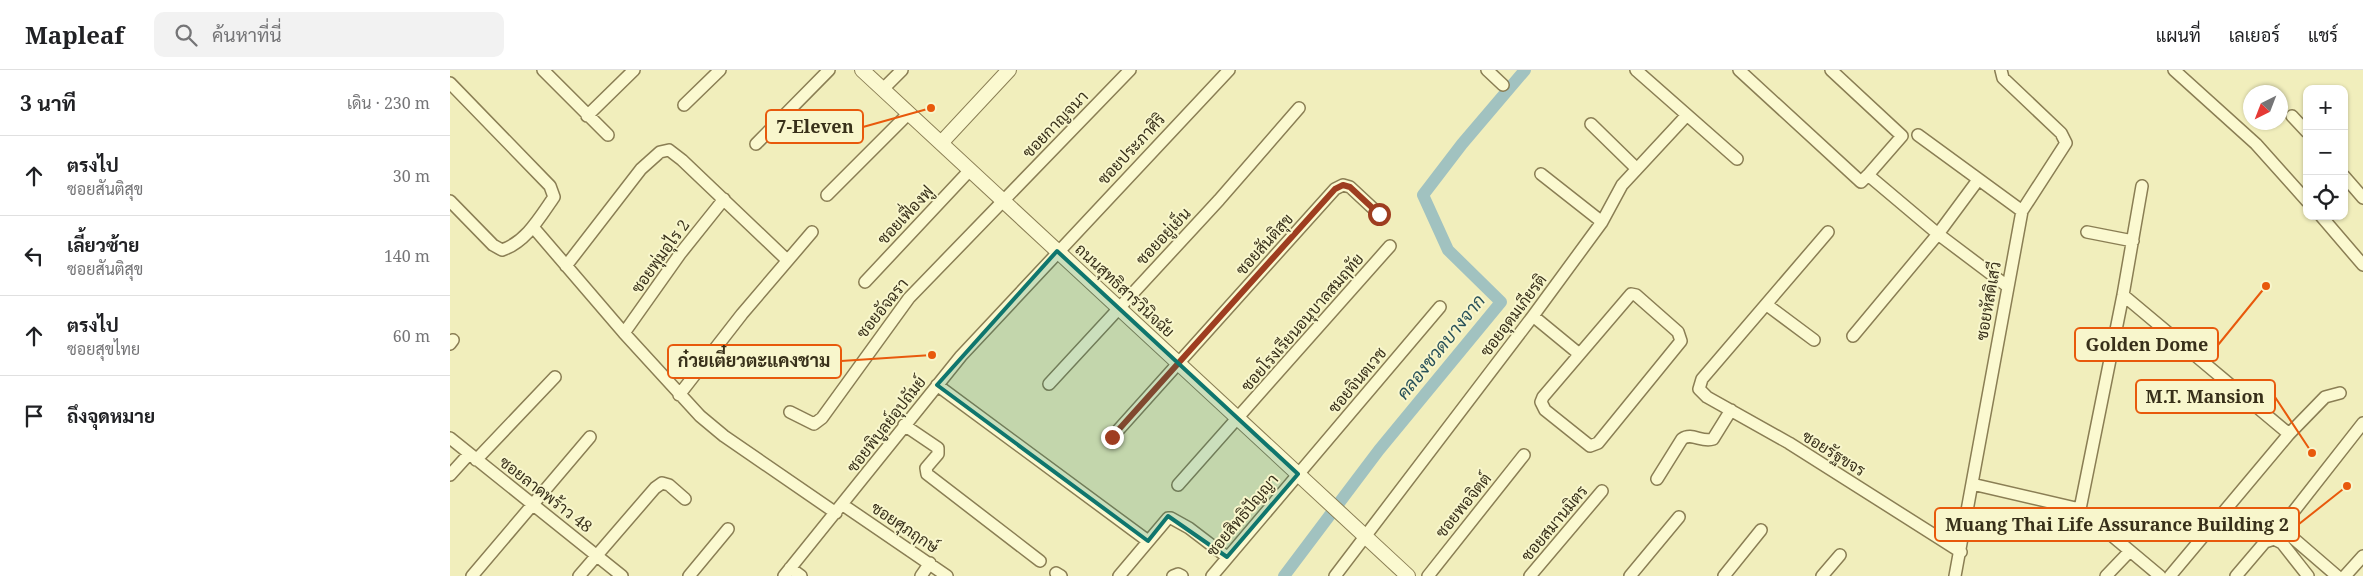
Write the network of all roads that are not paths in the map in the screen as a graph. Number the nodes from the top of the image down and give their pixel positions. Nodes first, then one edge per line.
1 (544, 70) edge
2 (634, 70) edge
3 (720, 70) edge
4 (828, 70) edge
5 (862, 70) edge
6 (902, 70) edge
7 (1009, 70) edge
8 (1130, 70) edge
9 (1229, 70) edge
10 (1487, 70) edge
11 (1636, 70) edge
12 (1739, 70) edge
13 (1831, 70) edge
14 (2001, 70) edge
15 (2174, 70) edge
16 (450, 82) edge
17 (1503, 85) dead end
18 (883, 90) junction
19 (684, 105) dead end
20 (1299, 108) dead end
21 (909, 114) junction
22 (1687, 115) junction
23 (588, 116) junction
24 (2292, 116) dead end
25 (1591, 124) dead end
26 (2305, 130) edge
27 (608, 135) dead end
28 (1918, 135) dead end
29 (941, 143) junction
30 (756, 144) dead end
31 (1737, 158) dead end
32 (1636, 168) junction
33 (970, 170) junction
34 (1541, 174) dead end
35 (1868, 175) junction
36 (1978, 180) junction
37 (2348, 181) edge
38 (2142, 186) dead end
39 (827, 195) dead end
40 (2303, 197) edge
41 (724, 198) junction
42 (2363, 198) edge
43 (1003, 200) junction
44 (450, 202) edge
45 (2022, 211) junction
46 (1379, 214) dead end
47 (2324, 220) edge
48 (1602, 222) junction
49 (532, 227) junction
50 (812, 232) dead end
51 (1828, 232) dead end
52 (2088, 232) dead end
53 (1938, 234) junction
54 (2133, 241) junction
55 (1390, 246) dead end
56 (1057, 251) junction
57 (787, 260) junction
58 (2363, 265) edge
59 (566, 266) junction
60 (865, 282) dead end
61 (2007, 286) junction
62 (2123, 295) junction
63 (1767, 305) junction
64 (1440, 307) dead end
65 (1119, 308) junction
66 (1533, 316) junction
67 (624, 333) junction
68 (1853, 336) dead end
69 (1814, 340) dead end
70 (1578, 353) junction
71 (1178, 363) junction
72 (555, 377) dead end
73 (1049, 384) dead end
74 (936, 385) junction
75 (2340, 393) dead end
76 (679, 395) junction
77 (1731, 410) junction
78 (790, 412) dead end
79 (1238, 419) junction
80 (2363, 423) edge
81 (904, 425) junction
82 (2288, 434) junction
83 (590, 437) dead end
84 (1112, 437) dead end
85 (450, 438) edge
86 (1524, 455) dead end
87 (472, 457) junction
88 (1298, 474) junction
89 (450, 475) edge
90 (1657, 479) dead end
91 (1972, 484) junction
92 (1178, 485) dead end
93 (1602, 491) dead end
94 (685, 499) dead end
95 (532, 506) junction
96 (840, 509) junction
97 (2080, 509) junction
98 (1679, 516) dead end
99 (728, 529) dead end
100 (1761, 530) dead end
101 (1366, 537) junction
102 (1148, 541) junction
103 (1961, 552) junction
104 (2129, 552) junction
105 (596, 554) junction
106 (1840, 555) dead end
107 (2363, 556) edge
108 (1227, 557) junction
109 (1040, 561) dead end
110 (930, 563) junction
111 (787, 572) edge
112 (472, 576) edge
113 (579, 576) edge
114 (622, 576) edge
115 (689, 576) edge
116 (801, 576) edge
117 (921, 576) edge
118 (948, 576) edge
119 (1118, 576) edge
120 (1173, 576) edge
121 (1182, 576) edge
122 (1212, 576) edge
123 (1335, 576) edge
124 (1408, 576) edge
125 (1428, 576) edge
126 (1530, 576) edge
127 (1630, 576) edge
128 (1724, 576) edge
129 (1822, 576) edge
130 (1956, 576) edge
131 (2106, 576) edge
132 (2160, 576) edge
133 (2170, 576) edge
134 (2236, 576) edge
135 (2308, 576) edge
136 (2337, 576) edge
137 (2345, 576) edge

1 - 23 street
2 - 23 street
3 - 19 street
4 - 30 street
5 - 18 street, ถนนสุทธิสารวินิจฉัย
6 - 18 street
7 - 29 street
8 - 43 street, ซอยกาญจนา
9 - 56 street, ซอยประภาศิริ
10 - 17 street
11 - 22 street
12 - 35 street
13 - 35 street
14 - 45 street, ซอยหัสดิเสวี
15 - 40 street
16 - 49 street
18 - 21 street, ถนนสุทธิสารวินิจฉัย
20 - 65 street, ซอยอยู่เย็น
21 - 29 street, ถนนสุทธิสารวินิจฉัย
21 - 39 street
22 - 31 street
22 - 32 street, ซอยอุดมเกียรติ
23 - 27 street
24 - 26 street
25 - 32 street
28 - 36 street
29 - 33 street, ถนนสุทธิสารวินิจฉัย
32 - 48 street, ซอยอุดมเกียรติ
33 - 43 street, ถนนสุทธิสารวินิจฉัย
33 - 60 street, ซอยเฟื่องฟู
34 - 48 street
35 - 53 street
36 - 45 street
36 - 53 street
37 - 42 street
38 - 54 street
41 - 57 street
41 - 59 street
41 - 67 street, ซอยพุ่มอุไร 2
43 - 56 street, ถนนสุทธิสารวินิจฉัย
43 - 78 street, ซอยอัจฉรา
44 - 49 street
45 - 61 street, ซอยหัสดิเสวี
46 - 71 street, ซอยสันติสุข
47 - 58 street
48 - 66 street, ซอยอุดมเกียรติ
49 - 59 street, ซอยศุภฤกษ์
50 - 57 street
51 - 63 street
52 - 54 street
53 - 61 street
53 - 68 street
54 - 62 street
55 - 79 street, ซอยโรงเรียนอนุบาลสมฤทัย
56 - 65 street, ถนนสุทธิสารวินิจฉัย
56 - 74 street, ซอยพิบูลย์อุปถัมย์
57 - 76 street
59 - 67 street, ซอยศุภฤกษ์
61 - 91 street, ซอยหัสดิเสวี
62 - 82 street
62 - 97 street
63 - 69 street
63 - 77 street, ซอยรัฐขจร
64 - 88 street, ซอยจินตเวช
65 - 71 street, ถนนสุทธิสารวินิจฉัย
65 - 73 street, ซอยอยู่เย็น
66 - 70 street
66 - 101 street, ซอยอุดมเกียรติ
67 - 76 street, ซอยศุภฤกษ์
70 - 70 street
71 - 79 street, ถนนสุทธิสารวินิจฉัย
71 - 84 street
72 - 87 street
74 - 81 street, ซอยพิบูลย์อุปถัมย์
74 - 102 street
75 - 82 street
76 - 96 street, ซอยศุภฤกษ์
77 - 90 street
77 - 103 street, ซอยรัฐขจร
79 - 88 street, ถนนสุทธิสารวินิจฉัย
79 - 92 street, ซอยโรงเรียนอนุบาลสมฤทัย
80 - 136 street
81 - 96 street, ซอยพิบูลย์อุปถัมย์
81 - 109 street
82 - 133 street
83 - 95 street
85 - 87 street, ซอยลาดพร้าว 48
86 - 125 street, ซอยพอจิตต์
87 - 89 street
87 - 95 street, ซอยลาดพร้าว 48
88 - 101 street, ถนนสุทธิสารวินิจฉัย
88 - 108 street, ซอยสิทธิปัญญา
91 - 97 street
91 - 103 street, ซอยหัสดิเสวี
93 - 126 street, ซอยสมานมิตร
94 - 105 street
95 - 105 street, ซอยลาดพร้าว 48
95 - 112 street
96 - 110 street, ซอยศุภฤกษ์
96 - 111 street, ซอยพิบูลย์อุปถัมย์
97 - 104 street
98 - 127 street
99 - 115 street
100 - 128 street
101 - 123 street, ซอยอุดมเกียรติ
101 - 124 street, ถนนสุทธิสารวินิจฉัย
102 - 108 street
102 - 119 street
103 - 130 street, ซอยหัสดิเสวี
104 - 131 street
104 - 132 street
105 - 113 street
105 - 114 street, ซอยลาดพร้าว 48
106 - 129 street
107 - 137 street
108 - 122 street, ซอยสิทธิปัญญา
110 - 117 street
110 - 118 street, ซอยศุภฤกษ์
111 - 116 street
120 - 121 street
134 - 135 street

